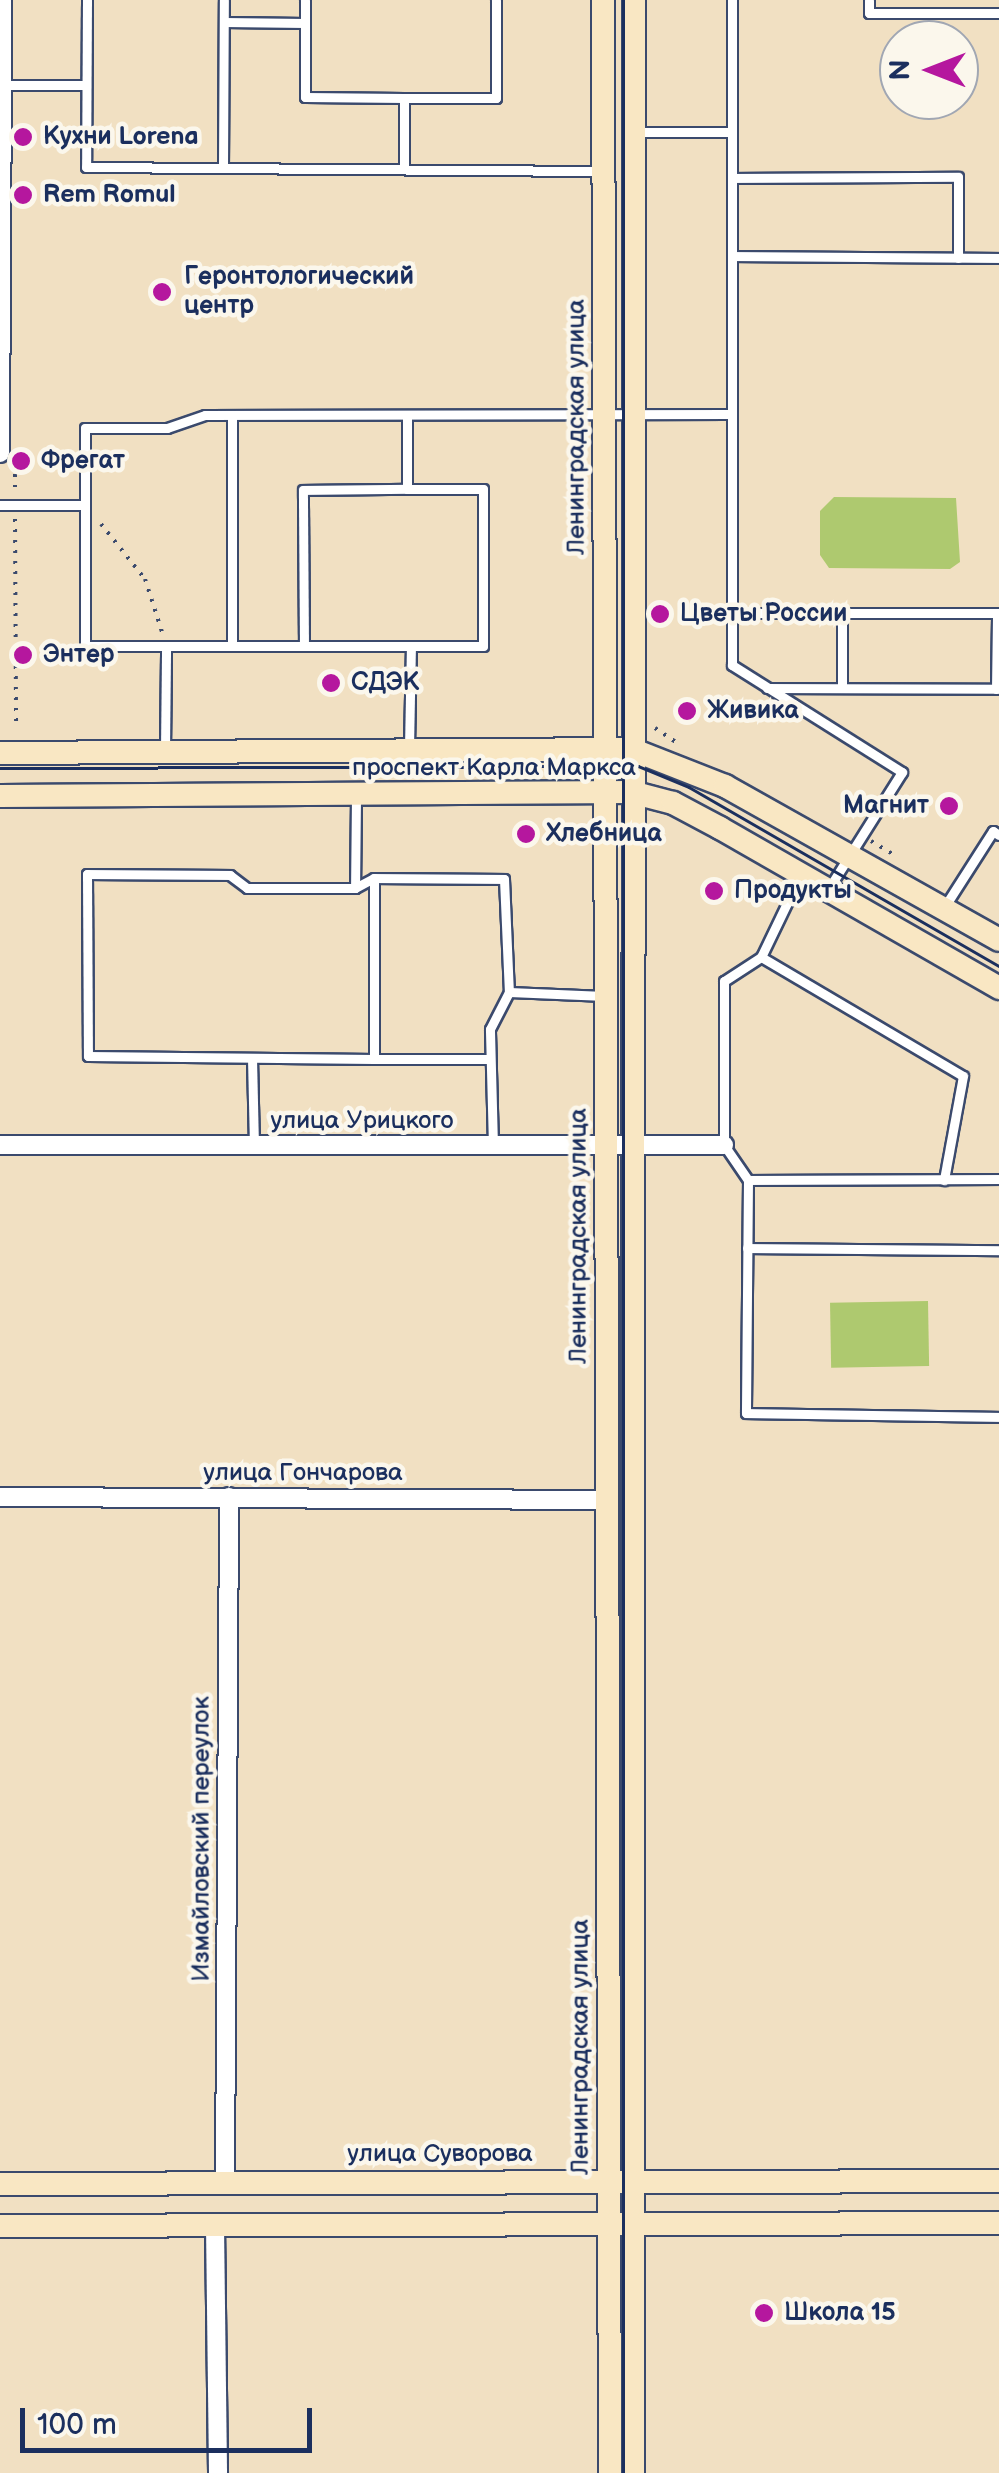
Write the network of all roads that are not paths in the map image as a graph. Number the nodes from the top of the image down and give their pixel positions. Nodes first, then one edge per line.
1 (2, 0) edge
2 (87, 0) edge
3 (224, 0) edge
4 (305, 0) edge
5 (496, 0) edge
6 (603, 0) edge
7 (634, 0) edge
8 (732, 0) edge
9 (870, 0) edge
10 (999, 13) edge
11 (224, 22) junction
12 (305, 23) junction
13 (2, 85) edge
14 (86, 85) junction
15 (404, 98) junction
16 (633, 132) junction
17 (732, 132) junction
18 (223, 168) junction
19 (404, 169) junction
20 (604, 171) junction
21 (732, 178) junction
22 (732, 256) junction
23 (958, 258) junction
24 (999, 258) edge
25 (732, 414) junction
26 (232, 416) junction
27 (406, 416) junction
28 (632, 416) junction
29 (604, 418) junction
30 (0, 453) edge
31 (406, 489) junction
32 (0, 505) edge
33 (85, 505) junction
34 (732, 613) junction
35 (842, 614) junction
36 (998, 614) edge
37 (166, 646) junction
38 (232, 646) junction
39 (304, 646) junction
40 (412, 646) junction
41 (767, 688) junction
42 (842, 688) junction
43 (998, 689) edge
44 (606, 748) junction
45 (632, 749) junction
46 (409, 752) junction
47 (0, 753) edge
48 (165, 753) junction
49 (606, 792) junction
50 (632, 792) junction
51 (356, 794) junction
52 (0, 796) edge
53 (999, 835) edge
54 (849, 855) junction
55 (800, 876) junction
56 (374, 878) junction
57 (355, 888) junction
58 (827, 891) junction
59 (944, 908) junction
60 (999, 940) edge
61 (761, 957) junction
62 (999, 988) edge
63 (508, 992) junction
64 (607, 996) junction
65 (252, 1058) junction
66 (374, 1059) junction
67 (490, 1059) junction
68 (0, 1144) edge
69 (724, 1145) junction
70 (254, 1146) junction
71 (492, 1146) junction
72 (606, 1146) junction
73 (632, 1146) junction
74 (748, 1180) junction
75 (944, 1180) junction
76 (999, 1180) edge
77 (747, 1248) junction
78 (999, 1250) edge
79 (999, 1416) edge
80 (0, 1497) edge
81 (229, 1497) junction
82 (606, 1500) junction
83 (224, 2181) junction
84 (610, 2182) junction
85 (634, 2182) junction
86 (999, 2182) edge
87 (0, 2184) edge
88 (999, 2223) edge
89 (609, 2224) junction
90 (634, 2224) junction
91 (215, 2225) junction
92 (0, 2226) edge
93 (218, 2473) edge
94 (610, 2473) edge
95 (633, 2473) edge

1 - 13 street
2 - 14 lane
3 - 11 lane
4 - 12 lane
5 - 15 lane
6 - 20 main road, Ленинградская улица
7 - 16 main road
8 - 17 lane
9 - 10 lane
11 - 12 lane
11 - 18 lane
12 - 15 lane
13 - 14 lane
13 - 30 street
14 - 18 lane
15 - 19 lane
16 - 17 lane
16 - 28 main road
17 - 21 lane
18 - 19 lane
19 - 20 lane
20 - 29 main road, Ленинградская улица
21 - 22 lane
21 - 23 lane
22 - 23 lane
22 - 25 lane
23 - 24 lane
25 - 28 lane
25 - 34 lane
26 - 27 lane
26 - 33 lane
26 - 38 lane
27 - 29 lane
27 - 31 lane
28 - 29 lane
28 - 45 main road
29 - 44 main road, Ленинградская улица
31 - 39 lane
31 - 40 lane
32 - 33 lane
33 - 37 lane
34 - 35 lane
34 - 41 lane
35 - 36 lane
35 - 42 lane
36 - 43 lane
37 - 38 lane
37 - 48 lane
38 - 39 lane
39 - 40 lane
40 - 46 lane
41 - 42 lane
41 - 54 lane
42 - 43 lane
44 - 45 main road, проспект Карла Маркса
44 - 46 main road, проспект Карла Маркса
44 - 49 main road, Ленинградская улица
45 - 50 main road
45 - 54 main road, проспект Карла Маркса
46 - 48 main road, проспект Карла Маркса
47 - 48 main road, проспект Карла Маркса
49 - 50 main road, проспект Карла Маркса
49 - 51 main road, проспект Карла Маркса
49 - 64 main road, Ленинградская улица
50 - 55 main road, проспект Карла Маркса
50 - 73 main road
51 - 52 main road, проспект Карла Маркса
51 - 57 lane
53 - 59 lane
54 - 58 lane
54 - 59 main road, проспект Карла Маркса
55 - 58 main road, проспект Карла Маркса
55 - 61 lane
56 - 57 lane
56 - 63 lane
56 - 66 lane
57 - 65 lane
58 - 62 main road, проспект Карла Маркса
59 - 60 main road, проспект Карла Маркса
61 - 69 lane
61 - 75 lane
63 - 64 lane
63 - 67 lane
64 - 72 main road, Ленинградская улица
65 - 66 lane
65 - 70 lane
66 - 67 lane
67 - 71 lane
68 - 70 street, улица Урицкого
69 - 73 street, улица Урицкого
69 - 74 lane
70 - 71 street, улица Урицкого
71 - 72 street, улица Урицкого
72 - 73 street, улица Урицкого
72 - 82 main road, Ленинградская улица
73 - 85 main road
74 - 75 lane
74 - 77 lane
75 - 76 lane
77 - 78 lane
77 - 79 lane
80 - 81 street, улица Гончарова
81 - 82 street, улица Гончарова
81 - 83 street, Измайловский переулок
82 - 84 main road, Ленинградская улица
83 - 84 main road, улица Суворова
83 - 87 main road, улица Суворова
84 - 85 main road, улица Суворова
84 - 89 main road, Ленинградская улица
85 - 86 main road, улица Суворова
85 - 90 main road
88 - 90 main road
89 - 90 main road
89 - 91 main road
89 - 94 main road, Ленинградская улица
90 - 95 main road
91 - 92 main road
91 - 93 street

